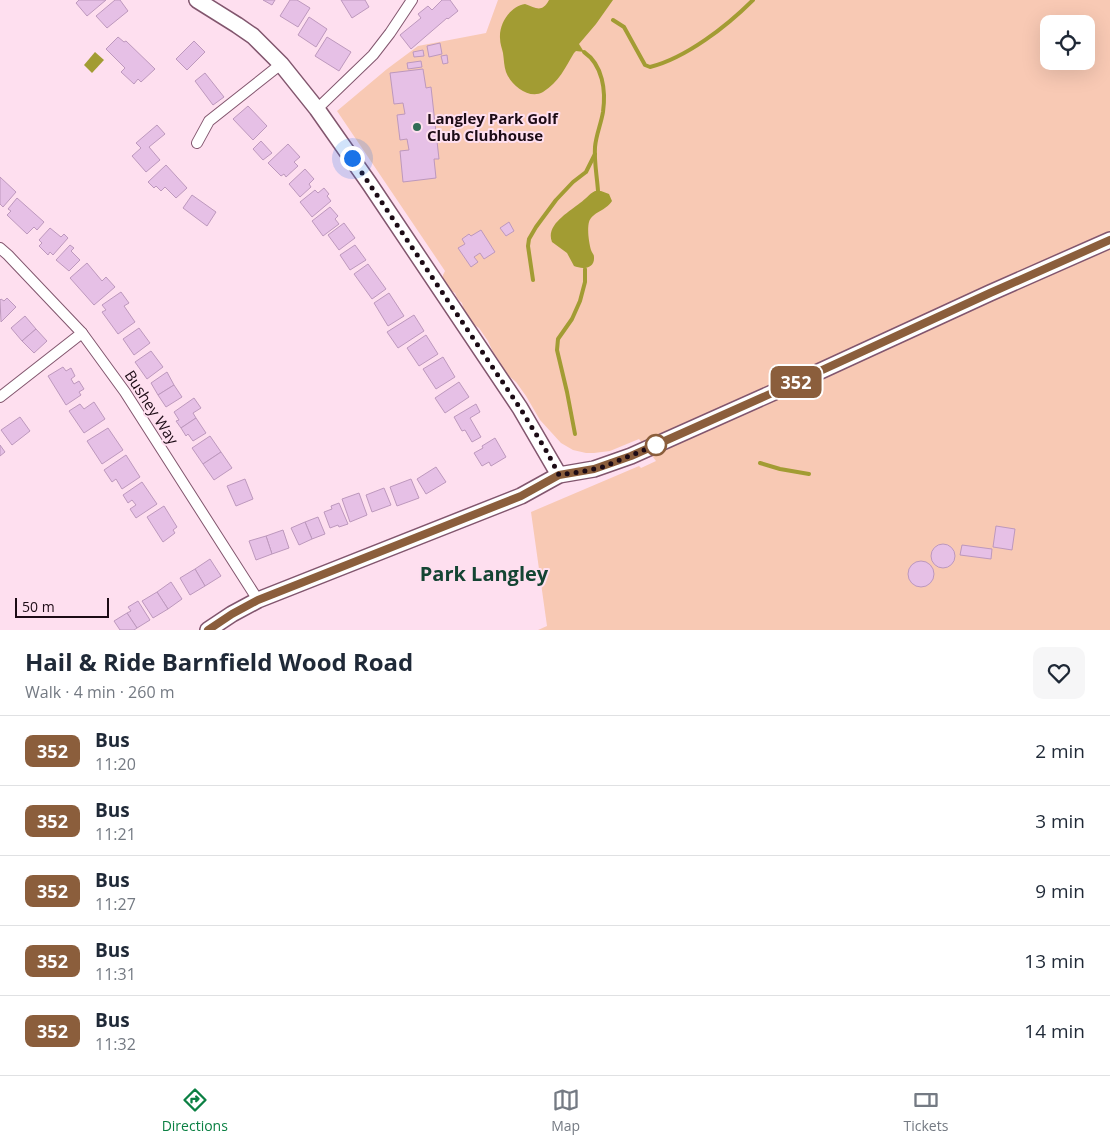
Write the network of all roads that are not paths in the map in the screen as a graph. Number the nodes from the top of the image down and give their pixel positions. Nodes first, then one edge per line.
1 (197, 0) edge
2 (412, 0) edge
3 (281, 64) junction
4 (318, 109) junction
5 (197, 142) dead end
6 (1110, 240) edge
7 (0, 248) edge
8 (82, 333) junction
9 (0, 398) edge
10 (559, 475) junction
11 (258, 600) junction
12 (208, 630) edge

1 - 3 street
2 - 4 street
3 - 4 street
3 - 5 street
4 - 10 street
6 - 10 street
7 - 8 street, Bushey Way
8 - 9 street
8 - 11 street, Bushey Way
10 - 11 street
11 - 12 street

